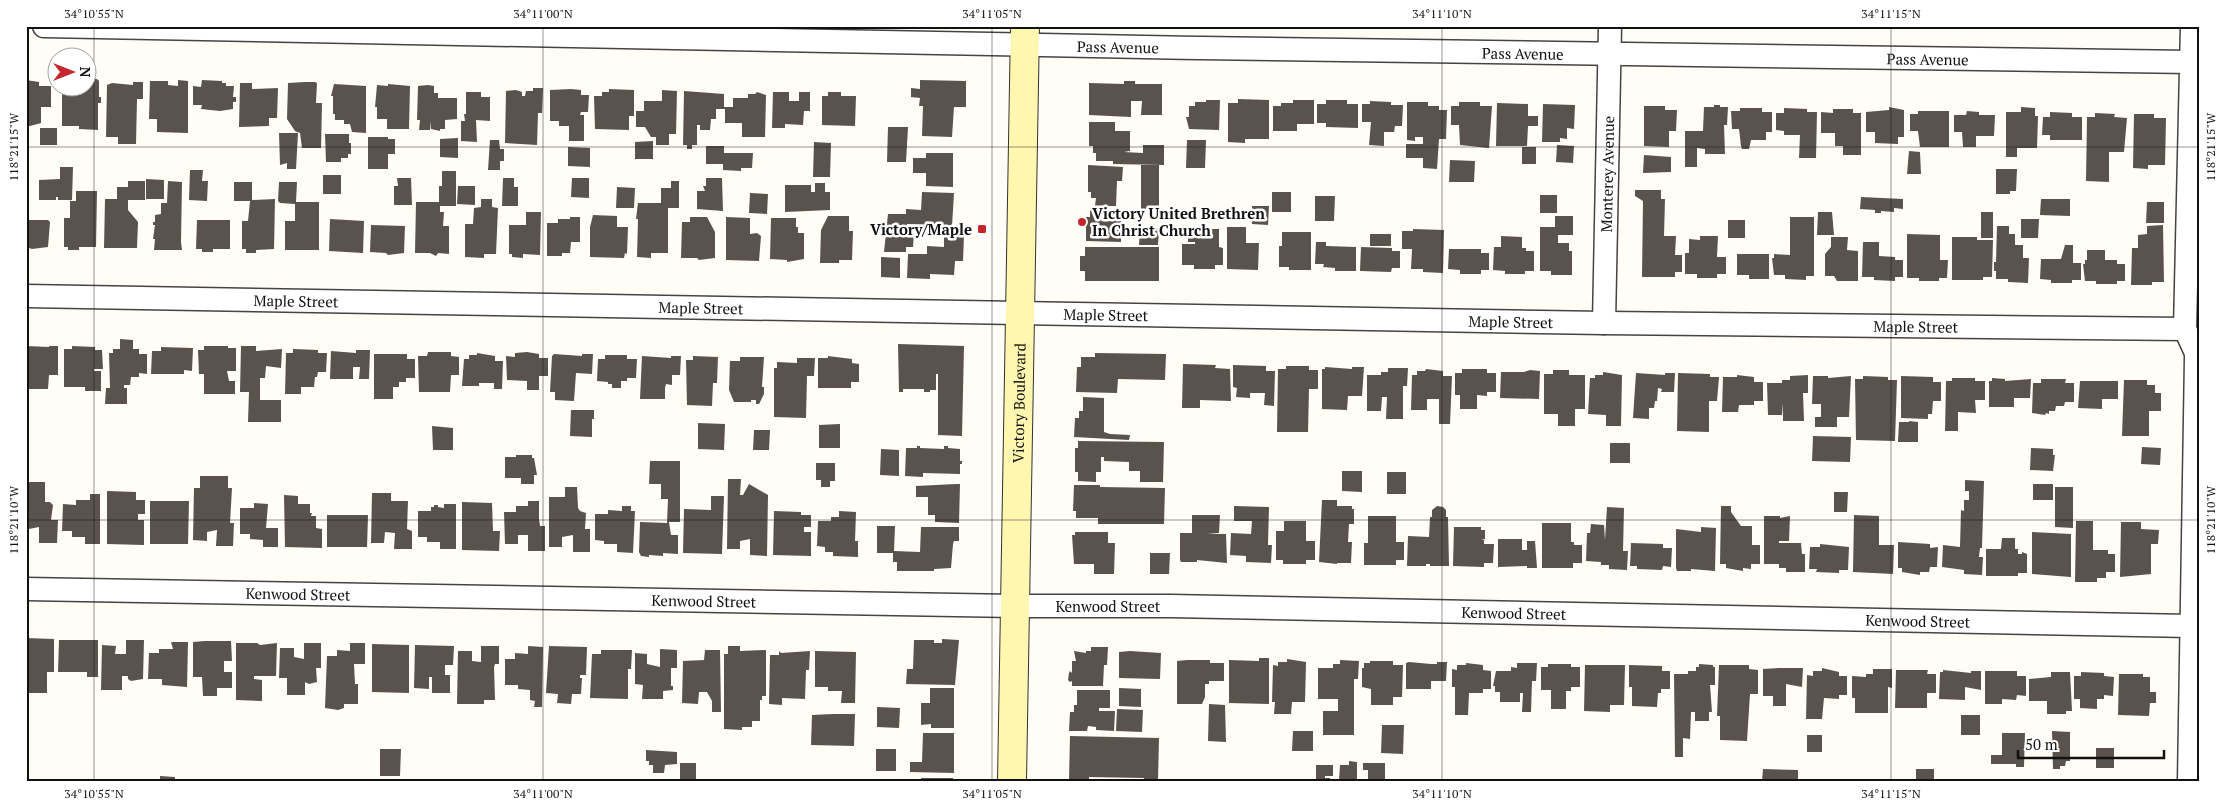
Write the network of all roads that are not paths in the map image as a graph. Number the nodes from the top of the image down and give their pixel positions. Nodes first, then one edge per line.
1 (44, 26) edge
2 (1610, 26) edge
3 (2192, 26) edge
4 (1024, 36) edge
5 (1610, 56) junction
6 (2191, 62) junction
7 (26, 296) edge
8 (1020, 312) junction
9 (1604, 323) junction
10 (2185, 329) junction
11 (26, 589) edge
12 (1015, 606) junction
13 (2191, 626) junction
14 (1012, 781) edge
15 (2189, 781) edge

1 - 4 street, Pass Avenue
2 - 5 street, Monterey Avenue
3 - 6 street
4 - 5 street, Pass Avenue
4 - 8 main road, Victory Boulevard
5 - 6 street, Pass Avenue
5 - 9 street, Monterey Avenue
6 - 10 street
7 - 8 street, Maple Street
8 - 9 street, Maple Street
8 - 12 main road, Victory Boulevard
9 - 10 street, Maple Street
10 - 13 street
11 - 12 street, Kenwood Street
12 - 13 street, Kenwood Street
12 - 14 main road, Victory Boulevard
13 - 15 street

